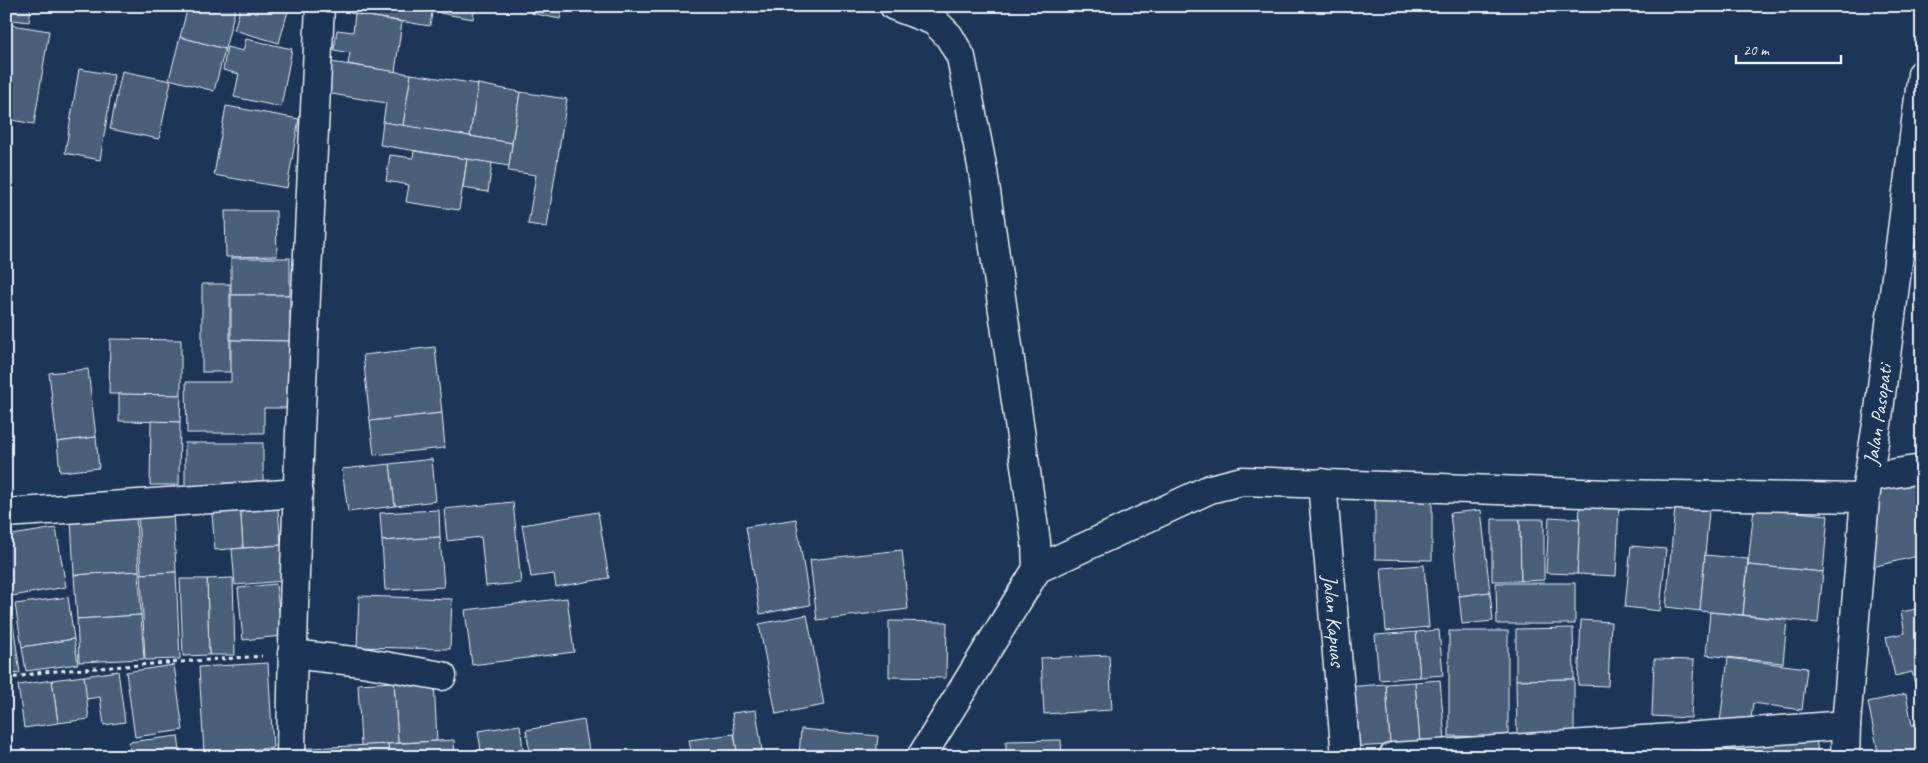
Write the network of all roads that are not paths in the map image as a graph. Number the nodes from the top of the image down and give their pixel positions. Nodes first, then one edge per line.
1 (320, 6) edge
2 (894, 6) edge
3 (1922, 74) edge
4 (1922, 469) edge
5 (1322, 483) junction
6 (1867, 488) junction
7 (298, 493) junction
8 (6, 512) edge
9 (1037, 569) junction
10 (292, 654) junction
11 (442, 676) dead end
12 (1846, 725) junction
13 (291, 757) edge
14 (922, 757) edge
15 (1346, 757) edge
16 (1392, 757) edge
17 (1845, 757) edge

1 - 7 street
2 - 9 street
3 - 6 street, Jalan Pasopati
4 - 6 street
5 - 6 street
5 - 9 street
5 - 15 street, Jalan Kapuas
6 - 12 street, Jalan Pasopati
7 - 8 street
7 - 10 street
9 - 14 street
10 - 11 street
10 - 13 street
12 - 16 street
12 - 17 street, Jalan Pasopati

